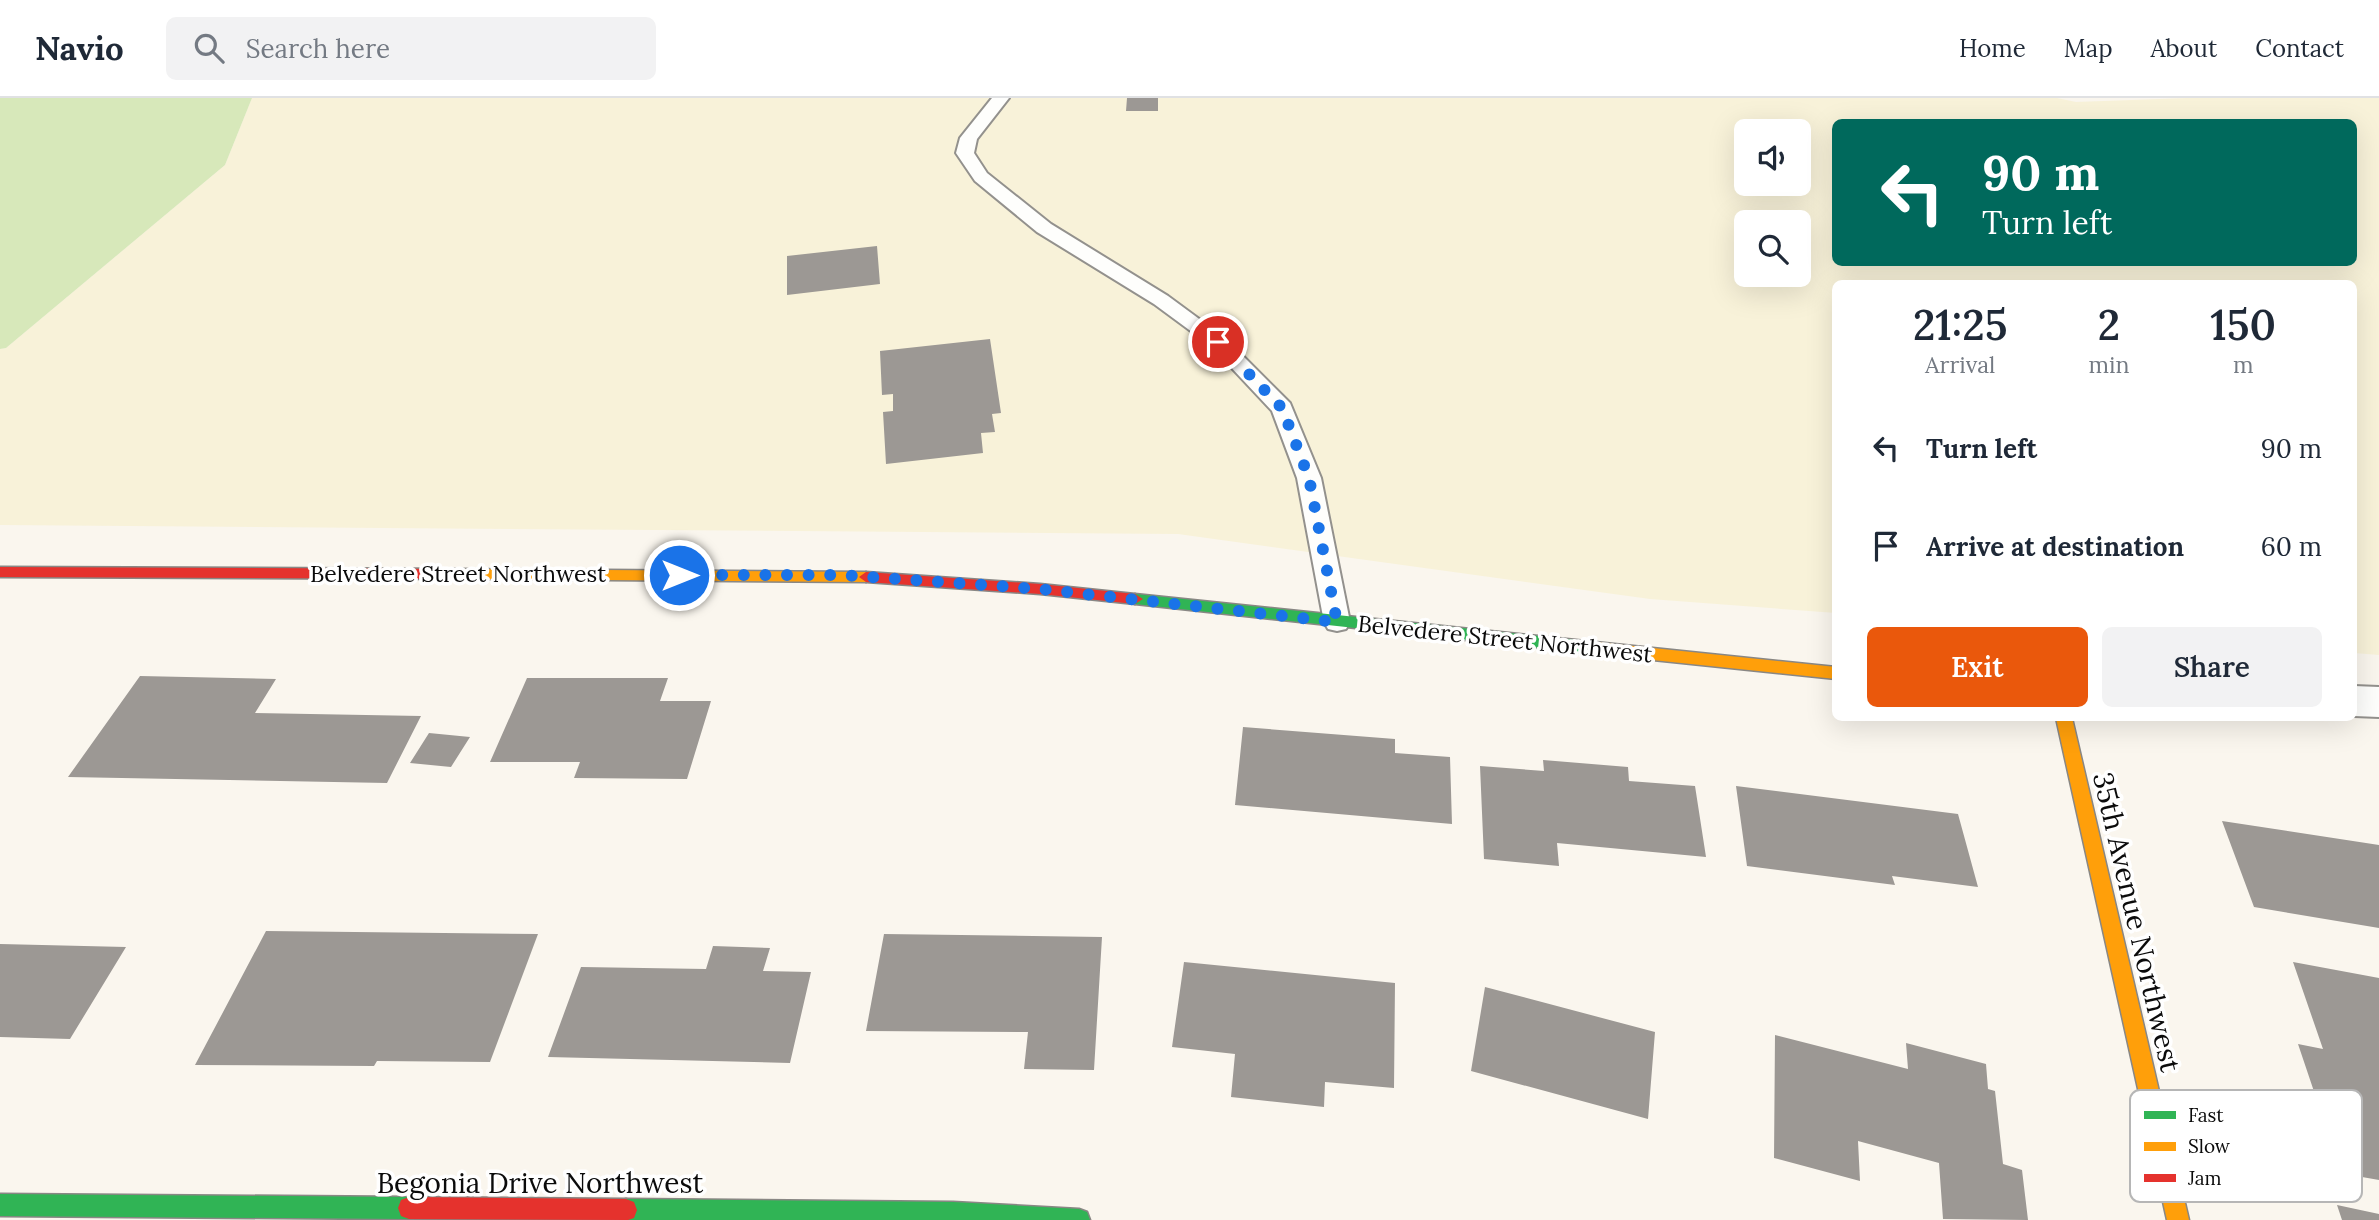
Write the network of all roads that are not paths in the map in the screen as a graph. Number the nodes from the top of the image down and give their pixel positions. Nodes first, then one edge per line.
1 (1001, 98) edge
2 (0, 572) edge
3 (1337, 622) junction
4 (1832, 673) edge
5 (2357, 701) edge
6 (2379, 702) edge
7 (2065, 721) edge
8 (2148, 1090) edge
9 (2174, 1202) edge
10 (0, 1205) edge
11 (1079, 1220) edge
12 (2178, 1220) edge

1 - 3 lane
2 - 3 street, Belvedere Street Northwest
3 - 4 street, Belvedere Street Northwest
5 - 6 street
7 - 8 street, 35th Avenue Northwest
9 - 12 street, 35th Avenue Northwest
10 - 11 street, Begonia Drive Northwest

